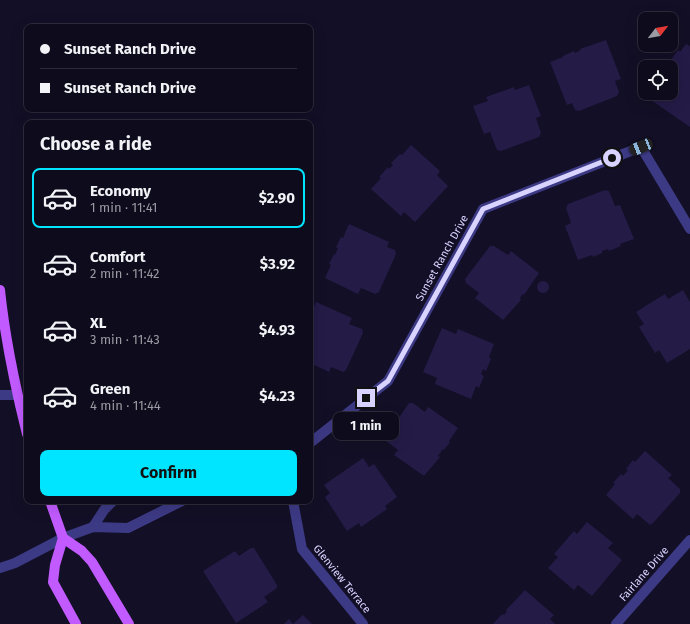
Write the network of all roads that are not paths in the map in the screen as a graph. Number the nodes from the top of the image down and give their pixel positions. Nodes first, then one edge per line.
1 (690, 229) edge
2 (0, 290) edge
3 (17, 395) junction
4 (0, 396) edge
5 (24, 422) edge
6 (313, 440) edge
7 (51, 504) edge
8 (110, 504) edge
9 (176, 504) edge
10 (294, 504) edge
11 (92, 527) junction
12 (63, 538) junction
13 (690, 540) edge
14 (0, 568) edge
15 (76, 624) edge
16 (129, 624) edge
17 (364, 624) edge
18 (616, 624) edge

1 - 6 street, Sunset Ranch Drive
2 - 3 main road
3 - 4 street
3 - 5 main road
7 - 12 main road
8 - 11 street
9 - 11 street
10 - 17 street, Glenview Terrace
11 - 12 street
12 - 14 street
12 - 15 main road
12 - 16 main road
13 - 18 street, Fairlane Drive

